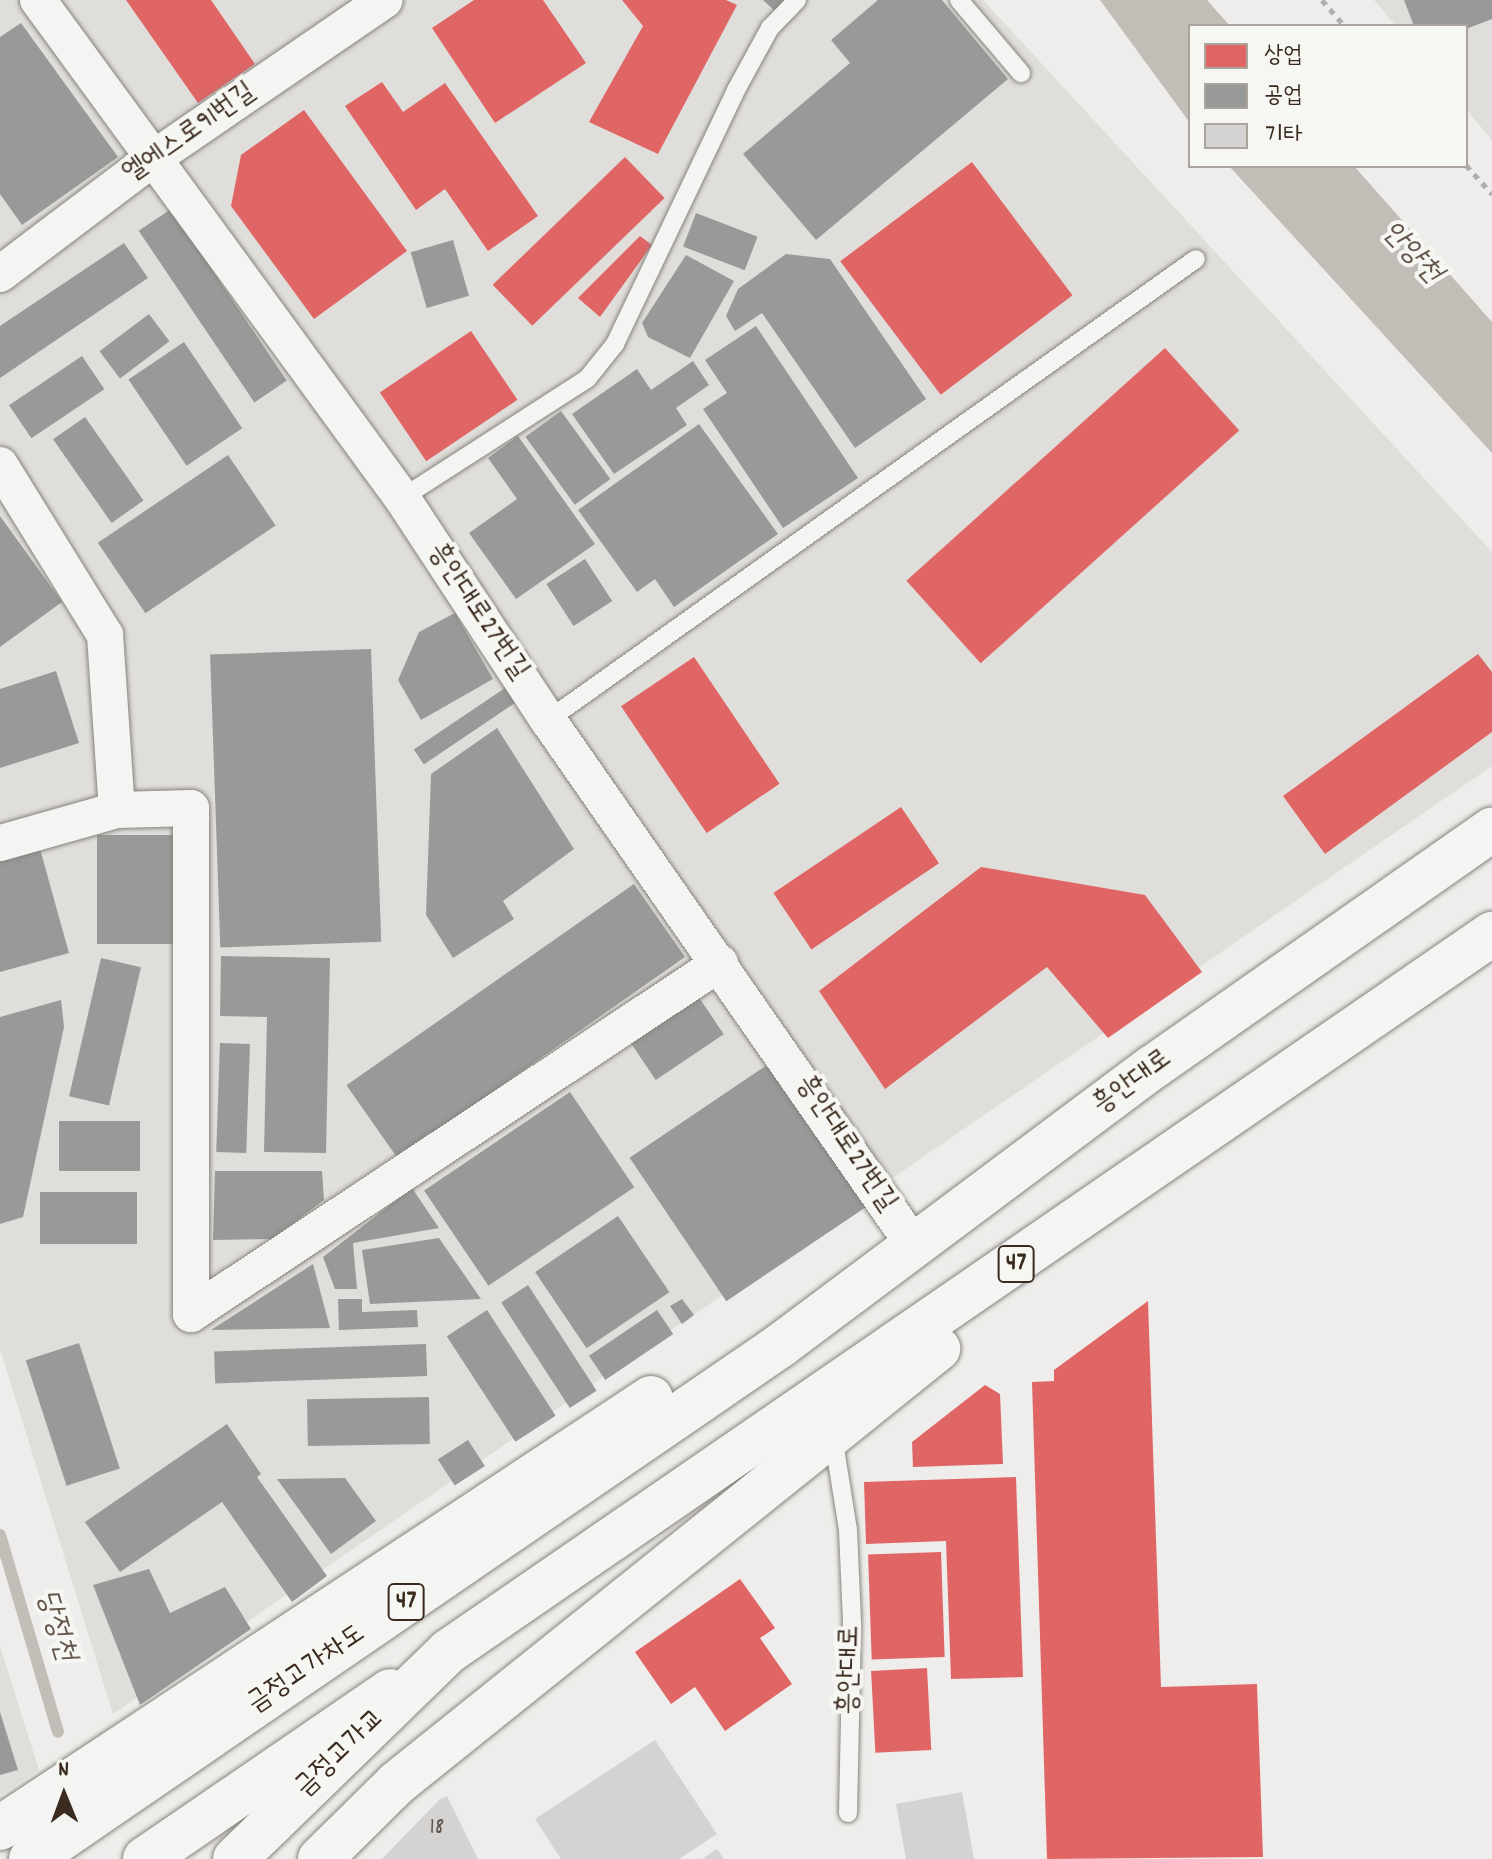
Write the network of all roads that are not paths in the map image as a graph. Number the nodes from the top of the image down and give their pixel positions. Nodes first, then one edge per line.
1 (38, 0) edge
2 (385, 0) edge
3 (797, 0) edge
4 (959, 0) edge
5 (1021, 73) dead end
6 (151, 160) junction
7 (1196, 259) dead end
8 (0, 274) edge
9 (0, 465) edge
10 (402, 498) junction
11 (548, 720) junction
12 (117, 810) junction
13 (1492, 830) edge
14 (0, 843) edge
15 (1492, 934) edge
16 (720, 963) junction
17 (1153, 1067) junction
18 (904, 1231) junction
19 (781, 1345) joint
20 (828, 1414) junction
21 (449, 1651) junction
22 (848, 1813) dead end
23 (0, 1828) edge
24 (31, 1859) edge
25 (145, 1859) edge
26 (235, 1859) edge
27 (320, 1859) edge

1 - 6 street, 흥안대로27번길
2 - 6 street, 엘에스로91번길
3 - 10 lane
4 - 5 lane
6 - 8 street, 엘에스로91번길
6 - 10 street, 흥안대로27번길
7 - 11 lane
9 - 12 street
10 - 11 street, 흥안대로27번길
11 - 16 street, 흥안대로27번길
12 - 14 street
12 - 16 street
13 - 17 main road, 흥안대로 / 47
15 - 20 main road, 47
16 - 18 street, 흥안대로27번길
17 - 18 main road
17 - 19 main road, 흥안대로 / 47
18 - 23 main road
19 - 24 main road, 금정고가차도 / 47
20 - 21 main road, 47
20 - 22 lane, 흥안대로
20 - 27 main road
21 - 25 main road
21 - 26 main road, 금정고가교 / 47

